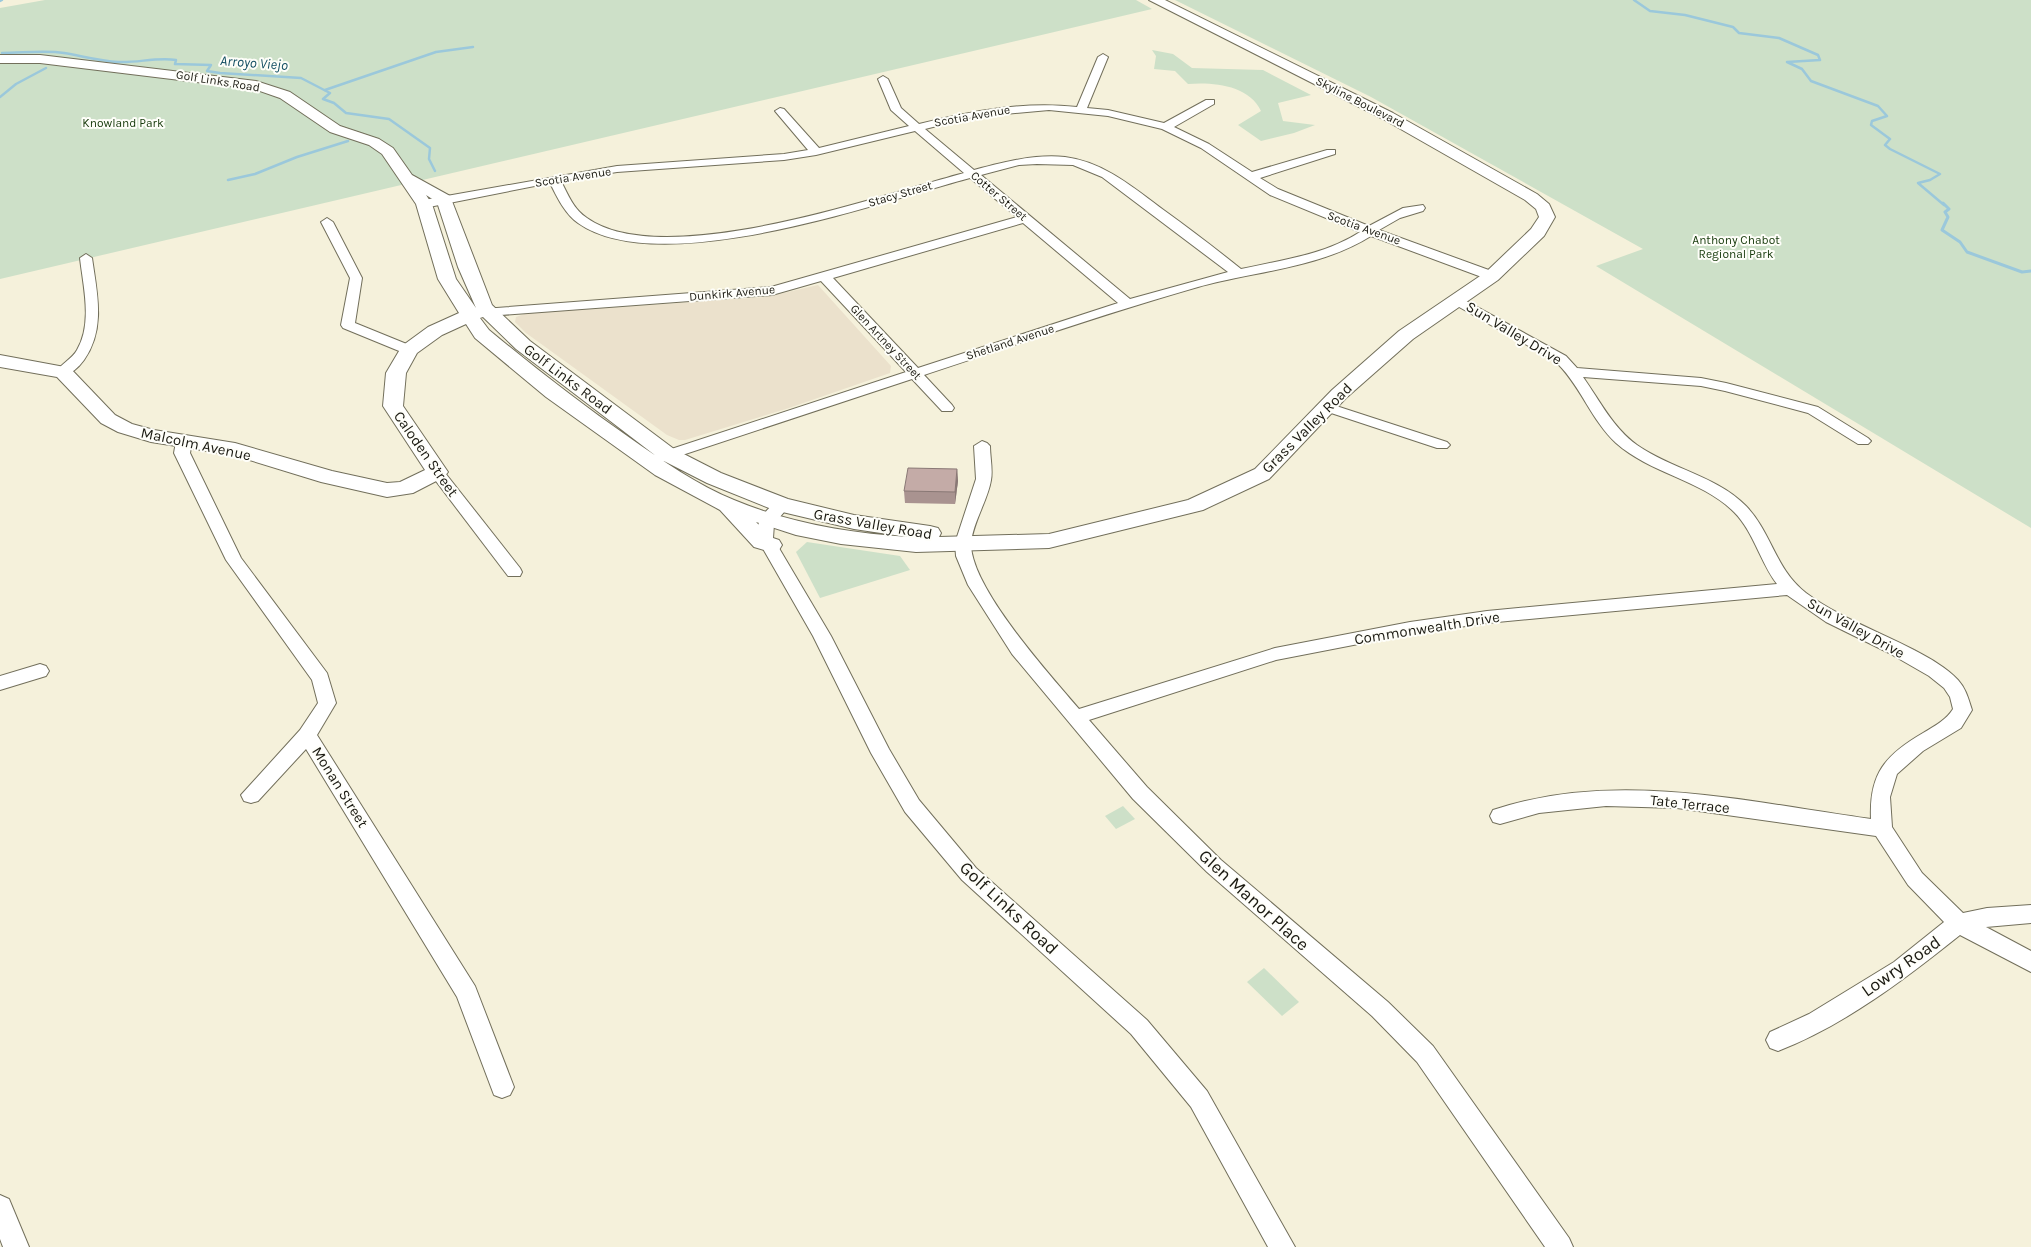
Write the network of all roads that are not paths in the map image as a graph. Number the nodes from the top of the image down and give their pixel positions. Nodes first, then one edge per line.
1 (1155, 0) edge
2 (1103, 57) dead end
3 (0, 59) edge
4 (884, 79) dead end
5 (1210, 102) dead end
6 (1081, 110) junction
7 (780, 111) dead end
8 (916, 127) junction
9 (1166, 127) junction
10 (816, 152) junction
11 (1331, 152) dead end
12 (973, 173) junction
13 (1252, 176) junction
14 (406, 177) junction
15 (554, 179) junction
16 (444, 199) junction
17 (424, 204) junction
18 (1419, 208) dead end
19 (1026, 218) junction
20 (327, 222) dead end
21 (1545, 224) joint
22 (1371, 230) junction
23 (86, 258) dead end
24 (1238, 273) junction
25 (1492, 276) junction
26 (825, 277) junction
27 (1457, 300) junction
28 (1128, 304) junction
29 (488, 312) junction
30 (468, 315) junction
31 (409, 350) junction
32 (0, 360) edge
33 (63, 372) junction
34 (1575, 372) junction
35 (915, 374) junction
36 (1327, 407) junction
37 (947, 408) dead end
38 (1863, 441) dead end
39 (184, 442) junction
40 (1442, 445) dead end
41 (982, 446) dead end
42 (659, 458) junction
43 (437, 472) junction
44 (726, 505) junction
45 (781, 514) junction
46 (963, 543) junction
47 (771, 545) junction
48 (514, 572) dead end
49 (1789, 589) junction
50 (40, 671) dead end
51 (0, 683) edge
52 (1075, 717) junction
53 (307, 735) junction
54 (251, 795) dead end
55 (1500, 816) dead end
56 (1882, 829) junction
57 (2031, 914) edge
58 (1959, 923) junction
59 (2031, 962) edge
60 (1778, 1040) dead end
61 (502, 1087) dead end
62 (0, 1208) edge
63 (16, 1247) edge
64 (1282, 1247) edge
65 (1560, 1247) edge

1 - 21 main road, Skyline Boulevard
2 - 6 street
3 - 14 main road, Golf Links Road
4 - 8 street, Cotter Street
5 - 9 street
6 - 8 street, Scotia Avenue
6 - 9 street, Scotia Avenue
7 - 10 street
8 - 10 street, Scotia Avenue
8 - 12 street, Cotter Street
9 - 13 street, Scotia Avenue
10 - 15 street, Scotia Avenue
11 - 13 street
12 - 15 street, Stacy Street
12 - 19 street, Cotter Street
12 - 24 street, Stacy Street
13 - 22 street, Scotia Avenue
14 - 16 main road, Golf Links Road
14 - 17 main road, Golf Links Road
15 - 16 street, Scotia Avenue
16 - 17 street, Scotia Avenue
16 - 29 main road, Golf Links Road
17 - 30 main road, Golf Links Road
18 - 22 street, Shetland Avenue
19 - 26 street, Dunkirk Avenue
19 - 28 street, Cotter Street
20 - 31 street
21 - 25 main road, Grass Valley Road
22 - 24 street, Shetland Avenue
22 - 25 street, Scotia Avenue
23 - 33 street
24 - 28 street, Shetland Avenue
25 - 27 main road, Grass Valley Road
26 - 29 street, Dunkirk Avenue
26 - 35 street, Glen Artney Street
27 - 34 street, Sun Valley Drive
27 - 36 main road, Grass Valley Road
28 - 35 street, Shetland Avenue
29 - 30 main road, Caloden Street
29 - 42 main road, Golf Links Road
30 - 31 main road, Caloden Street
30 - 42 main road, Golf Links Road
31 - 43 main road, Caloden Street
32 - 33 main road
33 - 39 main road, Malcolm Avenue
34 - 38 street
34 - 49 street, Sun Valley Drive
35 - 37 street, Glen Artney Street
35 - 42 street, Shetland Avenue
36 - 40 street
36 - 46 main road, Grass Valley Road
39 - 43 main road, Malcolm Avenue
39 - 53 street, Monan Street
41 - 46 street
42 - 44 main road, Golf Links Road
42 - 45 main road, Golf Links Road
43 - 48 street, Caloden Street
44 - 45 main road, Golf Links Road
44 - 47 main road
45 - 46 main road, Grass Valley Road
45 - 47 street
46 - 52 street, Glen Manor Place
47 - 64 street, Golf Links Road
49 - 52 street, Commonwealth Drive
49 - 56 street, Sun Valley Drive
50 - 51 street
52 - 65 street, Glen Manor Place
53 - 54 street
53 - 61 street, Monan Street
55 - 56 street, Tate Terrace
56 - 58 street, Sun Valley Drive
57 - 58 street, Lowry Road
58 - 59 street, Sun Valley Drive
58 - 60 street, Lowry Road
62 - 63 street

